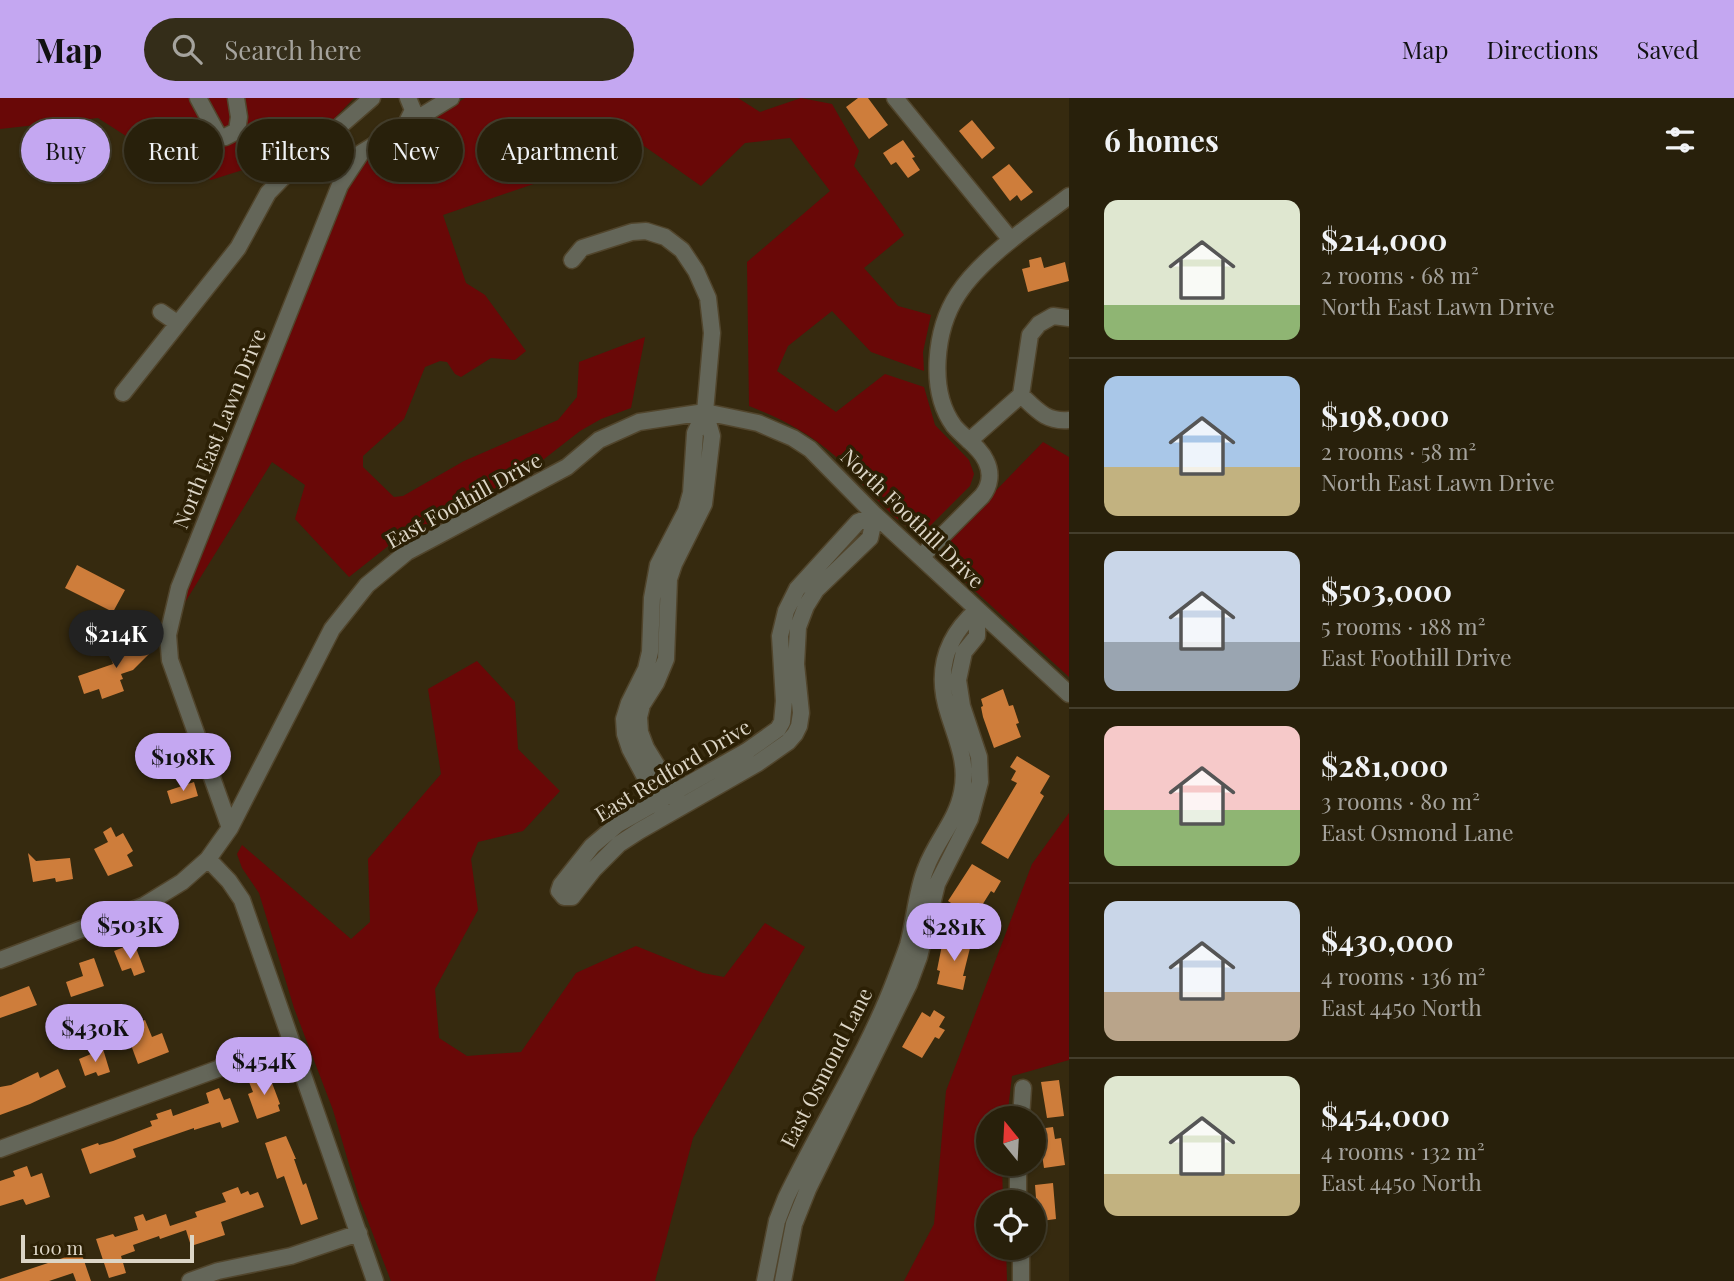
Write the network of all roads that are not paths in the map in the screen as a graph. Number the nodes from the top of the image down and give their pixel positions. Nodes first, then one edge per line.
1 (198, 98) edge
2 (236, 98) edge
3 (372, 98) edge
4 (408, 98) edge
5 (451, 98) edge
6 (895, 98) edge
7 (408, 119) edge
8 (415, 119) edge
9 (368, 148) edge
10 (1069, 196) edge
11 (1011, 240) junction
12 (572, 260) dead end
13 (161, 312) dead end
14 (1069, 318) edge
15 (177, 323) junction
16 (123, 393) dead end
17 (1021, 395) junction
18 (705, 412) junction
19 (1069, 421) edge
20 (969, 442) junction
21 (875, 515) junction
22 (921, 557) junction
23 (977, 610) junction
24 (1069, 694) edge
25 (677, 799) junction
26 (662, 808) junction
27 (230, 828) junction
28 (208, 859) junction
29 (925, 901) junction
30 (0, 960) edge
31 (290, 1042) junction
32 (1023, 1088) dead end
33 (1022, 1106) edge
34 (0, 1149) edge
35 (359, 1233) junction
36 (1021, 1260) edge
37 (190, 1281) edge
38 (375, 1281) edge
39 (765, 1281) edge
40 (783, 1281) edge
41 (1021, 1281) edge

1 - 2 street
3 - 15 street
4 - 7 street
5 - 8 street, North East Lawn Drive
6 - 11 street
9 - 27 street, North East Lawn Drive
10 - 11 street
11 - 20 street
12 - 18 street
13 - 15 street
14 - 17 street
15 - 16 street
17 - 19 street
17 - 20 street
18 - 21 street, North Foothill Drive
18 - 25 street
18 - 26 street
18 - 27 street, East Foothill Drive
20 - 22 street
21 - 22 street, North Foothill Drive
21 - 25 street, East Redford Drive
22 - 23 street, North Foothill Drive
23 - 24 street, North Foothill Drive
23 - 29 street, East Osmond Lane
25 - 26 street, East Redford Drive
26 - 26 street, East Redford Drive
27 - 28 street, East Foothill Drive
28 - 30 street, East Foothill Drive
28 - 31 street
29 - 39 street, East Osmond Lane
29 - 40 street, East Osmond Lane
31 - 34 street
31 - 35 street
32 - 33 street
35 - 37 street
35 - 38 street
36 - 41 street

